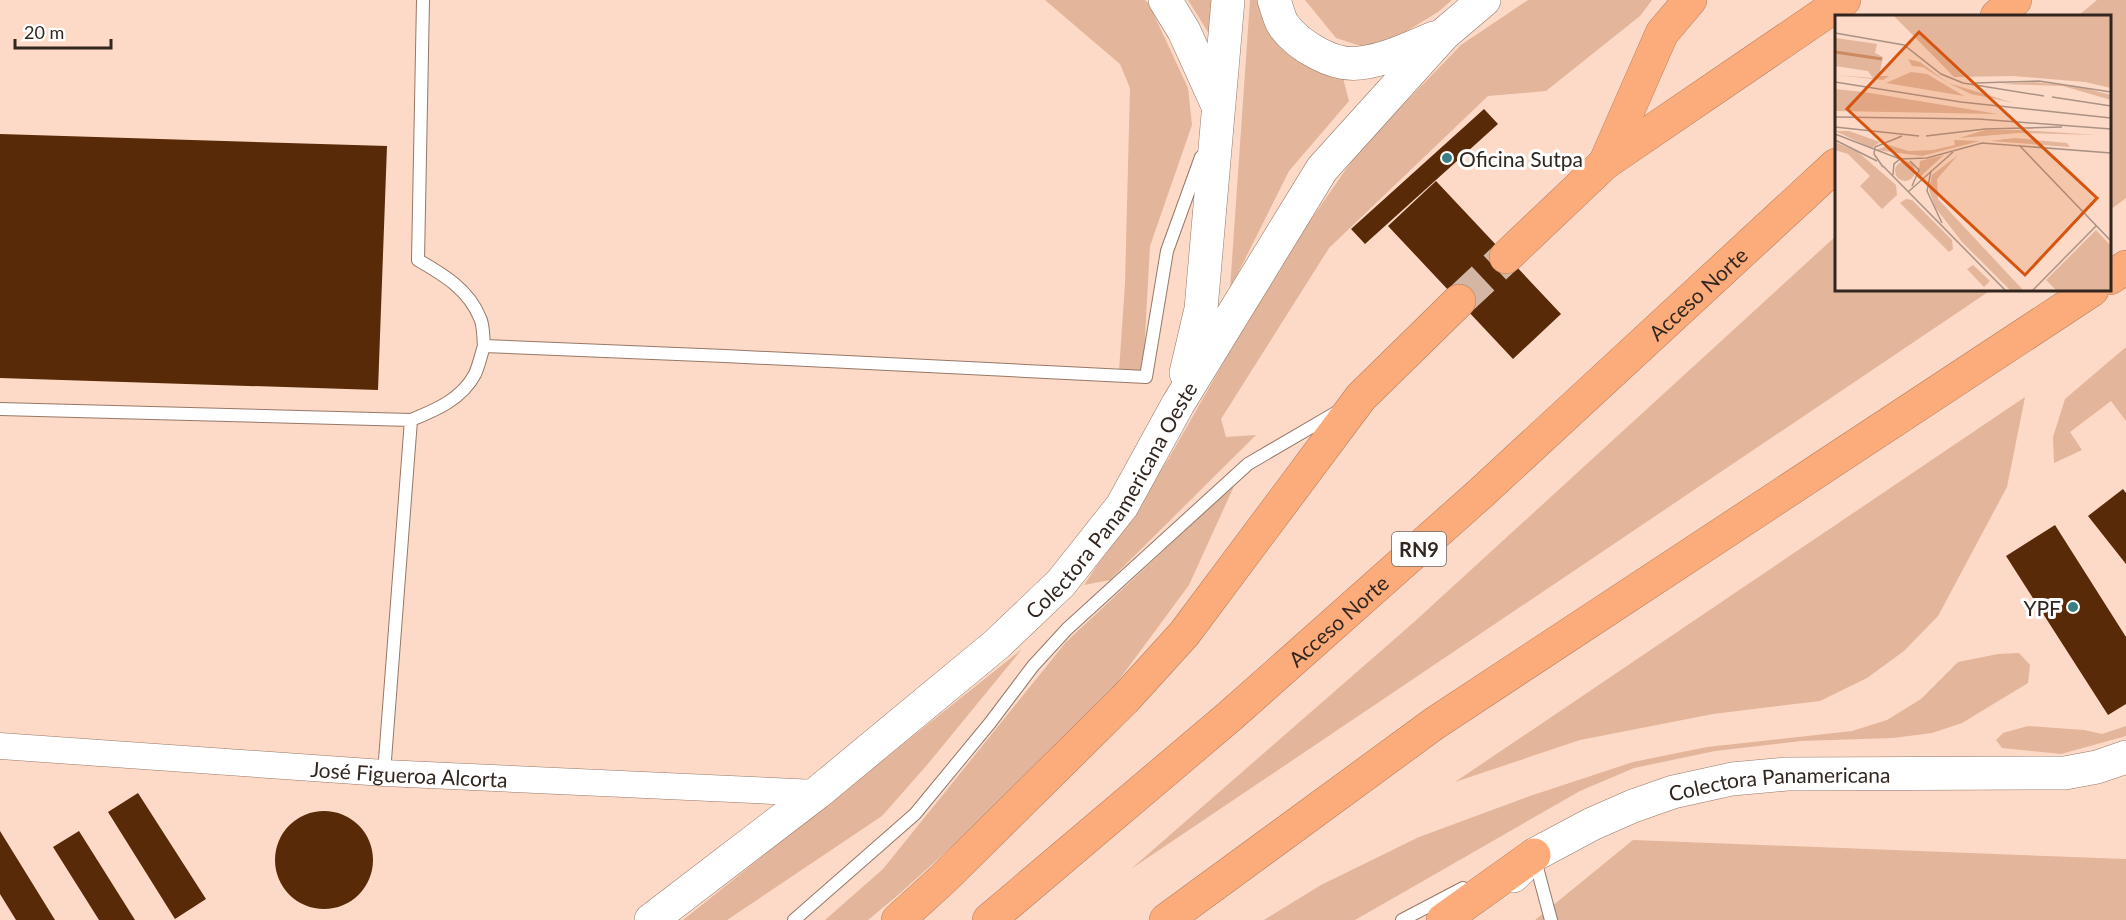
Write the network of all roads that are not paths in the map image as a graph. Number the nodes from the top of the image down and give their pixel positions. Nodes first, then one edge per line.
1 (423, 0) edge
2 (1165, 0) edge
3 (1228, 0) edge
4 (1274, 0) edge
5 (1484, 0) edge
6 (1690, 0) edge
7 (1844, 0) edge
8 (2015, 0) edge
9 (1998, 15) edge
10 (1444, 34) junction
11 (1219, 107) junction
12 (1605, 163) junction
13 (1835, 166) edge
14 (1506, 257) tunnel mouth
15 (2126, 267) edge
16 (2111, 277) edge
17 (2090, 291) edge
18 (1459, 301) tunnel mouth
19 (484, 346) junction
20 (1361, 397) junction
21 (1178, 404) junction
22 (0, 408) edge
23 (411, 420) junction
24 (0, 746) edge
25 (2126, 757) edge
26 (384, 773) junction
27 (817, 793) junction
28 (1534, 855) junction
29 (651, 920) edge
30 (794, 920) edge
31 (898, 920) edge
32 (990, 920) edge
33 (1166, 920) edge
34 (1402, 920) edge
35 (1443, 920) edge
36 (1470, 920) edge
37 (1551, 920) edge

1 - 19 lane
2 - 11 street
3 - 11 street
4 - 10 street
5 - 10 street, Colectora Panamericana Oeste
6 - 12 highway
7 - 12 highway
8 - 9 highway
10 - 21 street, Colectora Panamericana Oeste
11 - 19 lane
11 - 21 street
12 - 14 highway
13 - 32 highway, Acceso Norte / RN9
15 - 16 highway
17 - 33 highway
18 - 20 highway
19 - 23 lane
20 - 30 lane
20 - 31 highway
21 - 27 street, Colectora Panamericana Oeste
22 - 23 lane
23 - 26 lane
24 - 26 street, José Figueroa Alcorta
25 - 28 street, Colectora Panamericana
26 - 27 street, José Figueroa Alcorta
27 - 29 street, Colectora Panamericana Oeste
28 - 34 lane
28 - 35 highway
28 - 36 street, Colectora Panamericana
28 - 37 lane

